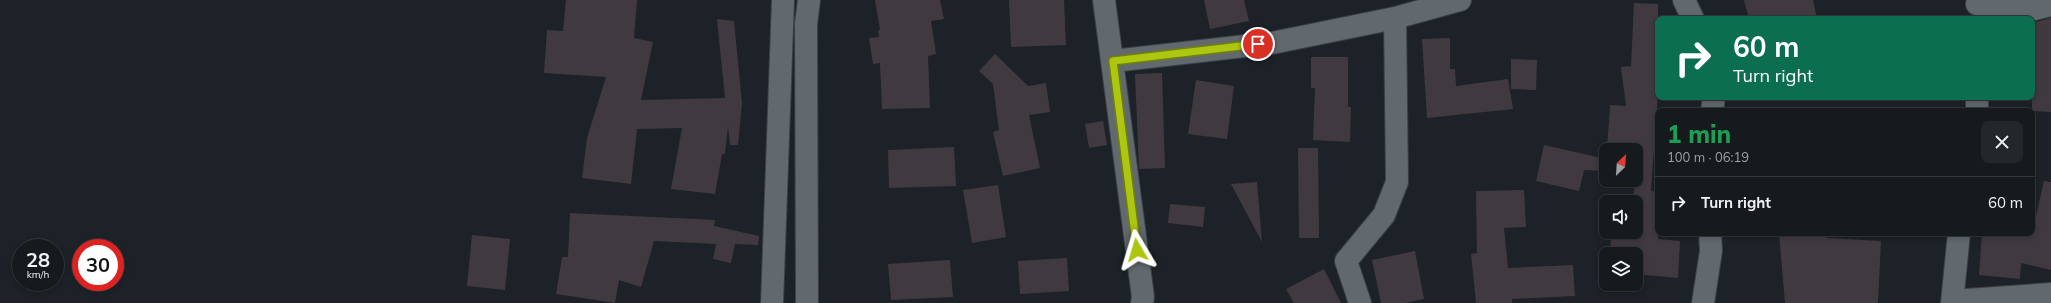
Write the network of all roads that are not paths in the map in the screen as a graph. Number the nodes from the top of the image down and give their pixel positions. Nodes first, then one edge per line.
1 (783, 0) edge
2 (809, 0) edge
3 (1104, 0) edge
4 (1460, 0) edge
5 (1684, 0) edge
6 (2051, 5) edge
7 (1976, 8) edge
8 (1692, 16) edge
9 (1395, 18) junction
10 (1113, 61) junction
11 (1710, 236) edge
12 (1959, 236) edge
13 (2051, 294) edge
14 (1952, 302) edge
15 (772, 303) edge
16 (807, 303) edge
17 (1142, 303) edge
18 (1360, 303) edge
19 (1703, 303) edge

1 - 15 street
2 - 16 street
3 - 10 street
4 - 9 street
5 - 8 street
6 - 7 street
9 - 10 street
9 - 18 street
10 - 17 street
11 - 19 street
12 - 14 street
13 - 14 street

